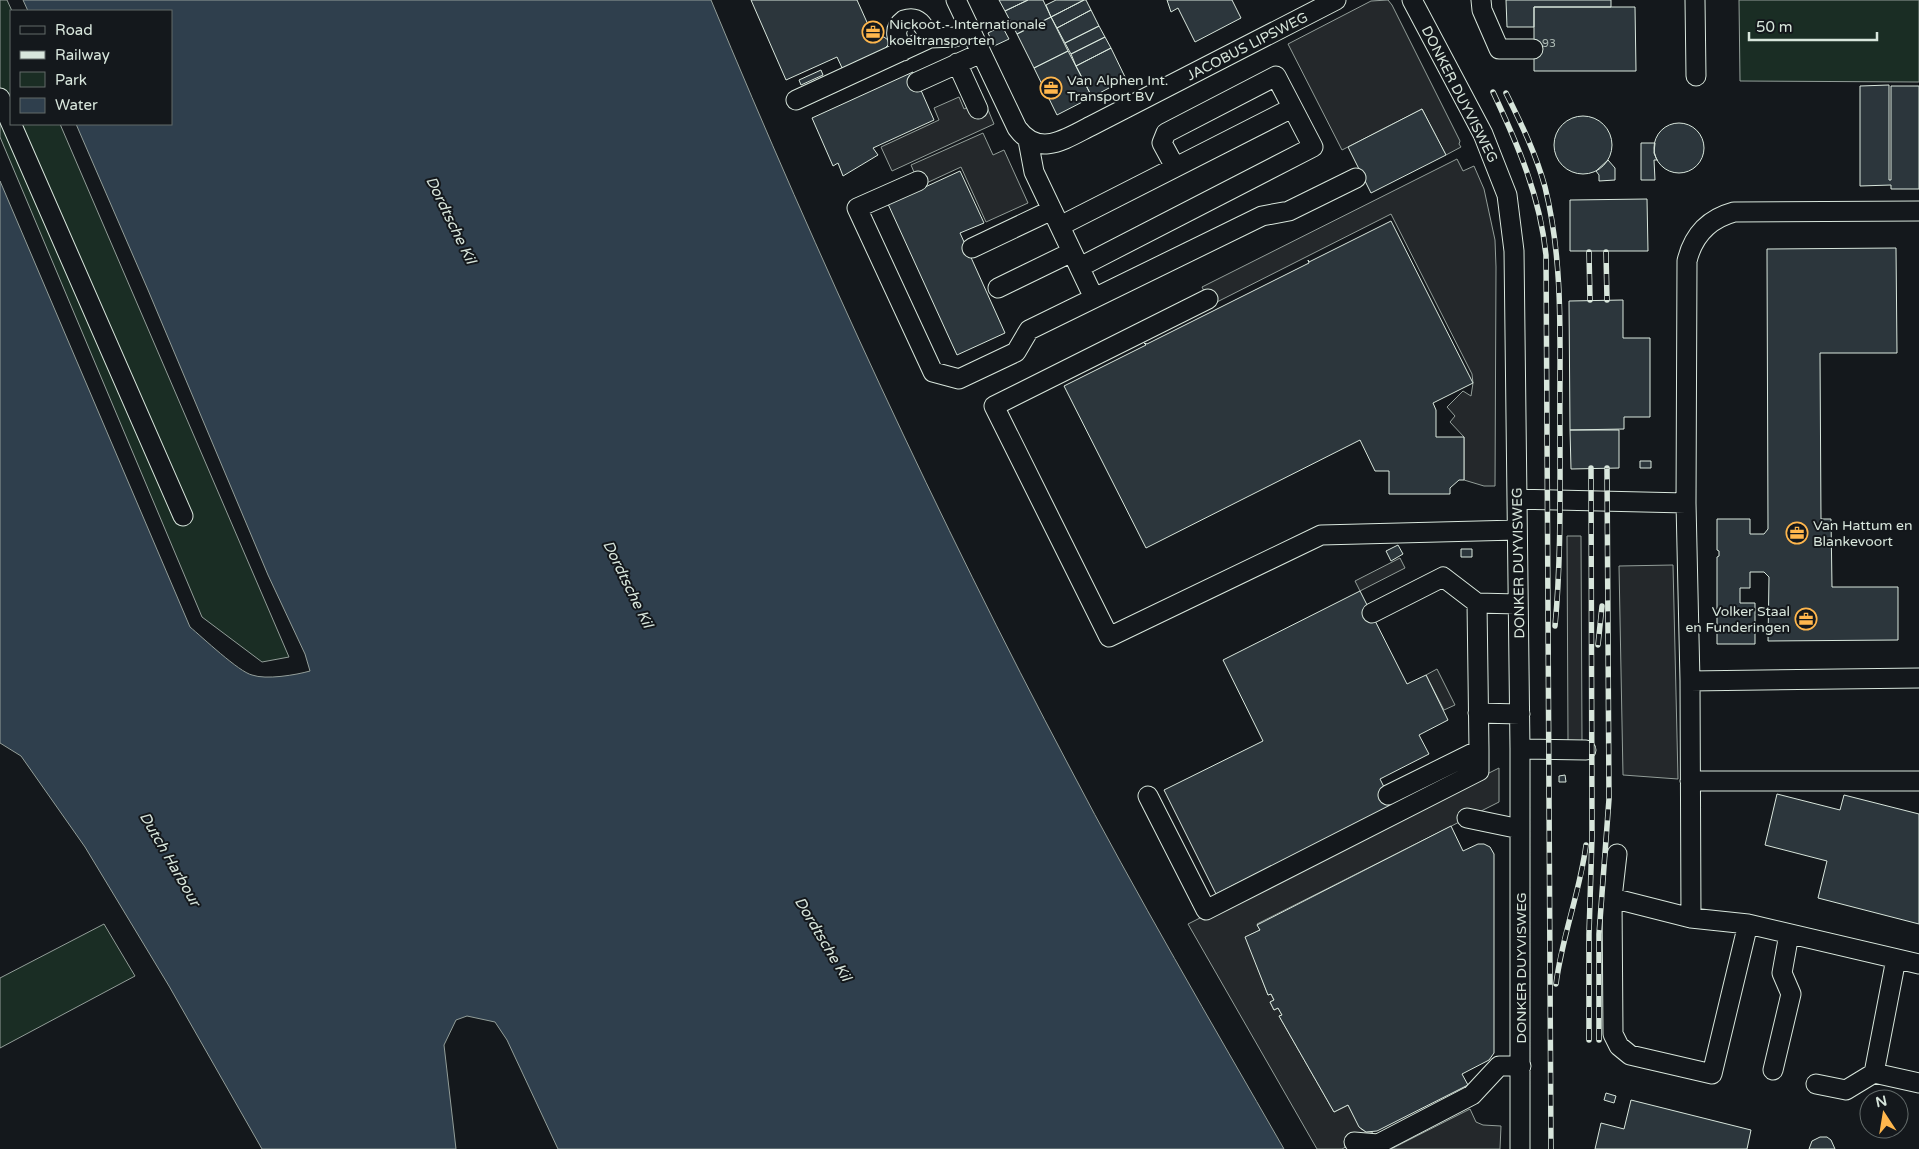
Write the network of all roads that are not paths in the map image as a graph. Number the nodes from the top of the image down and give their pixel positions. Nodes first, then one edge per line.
1 (956, 0) edge
2 (1336, 0) edge
3 (1412, 0) edge
4 (1481, 0) edge
5 (1695, 0) edge
6 (971, 30) junction
7 (930, 38) junction
8 (1532, 49) dead end
9 (903, 51) junction
10 (981, 53) junction
11 (957, 64) junction
12 (1696, 76) dead end
13 (917, 82) dead end
14 (0, 98) edge
15 (796, 100) dead end
16 (1292, 108) junction
17 (978, 109) dead end
18 (10, 121) edge
19 (12, 125) edge
20 (1028, 140) junction
21 (1175, 167) junction
22 (1356, 178) dead end
23 (918, 181) dead end
24 (1919, 211) edge
25 (1056, 218) junction
26 (972, 248) dead end
27 (1076, 260) junction
28 (998, 288) dead end
29 (1094, 298) junction
30 (1208, 299) dead end
31 (1518, 498) junction
32 (1686, 503) junction
33 (183, 516) dead end
34 (1517, 530) junction
35 (1477, 603) junction
36 (1518, 604) junction
37 (1372, 612) dead end
38 (1919, 678) edge
39 (1690, 681) junction
40 (1478, 713) junction
41 (1520, 714) junction
42 (1520, 749) junction
43 (1479, 750) junction
44 (1586, 750) dead end
45 (1690, 781) junction
46 (1919, 781) edge
47 (1388, 795) dead end
48 (1148, 796) dead end
49 (1467, 818) dead end
50 (1520, 829) junction
51 (1617, 854) dead end
52 (1612, 898) junction
53 (1691, 918) junction
54 (1748, 924) junction
55 (1790, 934) junction
56 (1896, 958) junction
57 (1919, 964) edge
58 (1521, 1066) junction
59 (1773, 1070) dead end
60 (1874, 1072) junction
61 (1919, 1083) edge
62 (1816, 1084) dead end
63 (1354, 1142) dead end
64 (1520, 1149) edge

1 - 6 street
2 - 20 street, JACOBUS LIPSWEG
3 - 31 street, DONKER DUYVISWEG
4 - 8 street
5 - 12 street
6 - 7 street
6 - 10 street
7 - 9 street
7 - 9 street
9 - 15 street
10 - 11 street
10 - 20 street
11 - 13 street
11 - 17 street
14 - 18 street
16 - 21 street
16 - 21 street
16 - 27 street
19 - 33 street
20 - 25 street
21 - 25 street
22 - 29 street
23 - 29 street
24 - 32 street
25 - 26 street
25 - 27 street
27 - 28 street
27 - 29 street
30 - 34 street
31 - 32 street
31 - 34 street, DONKER DUYVISWEG
32 - 39 street
34 - 36 street, DONKER DUYVISWEG
35 - 36 street
35 - 37 street
35 - 40 street
36 - 41 street, DONKER DUYVISWEG
38 - 39 street
39 - 45 street
40 - 41 street
40 - 43 street
41 - 42 street, DONKER DUYVISWEG
42 - 44 street
42 - 50 street, DONKER DUYVISWEG
43 - 47 street
43 - 48 street
45 - 46 street
45 - 53 street
49 - 50 street
50 - 58 street, DONKER DUYVISWEG
51 - 52 street
52 - 53 street
52 - 54 street
53 - 54 street
54 - 55 street
55 - 56 street
55 - 59 street
56 - 57 street
56 - 60 street
58 - 63 street
58 - 64 street, DONKER DUYVISWEG
60 - 61 street
60 - 62 street

